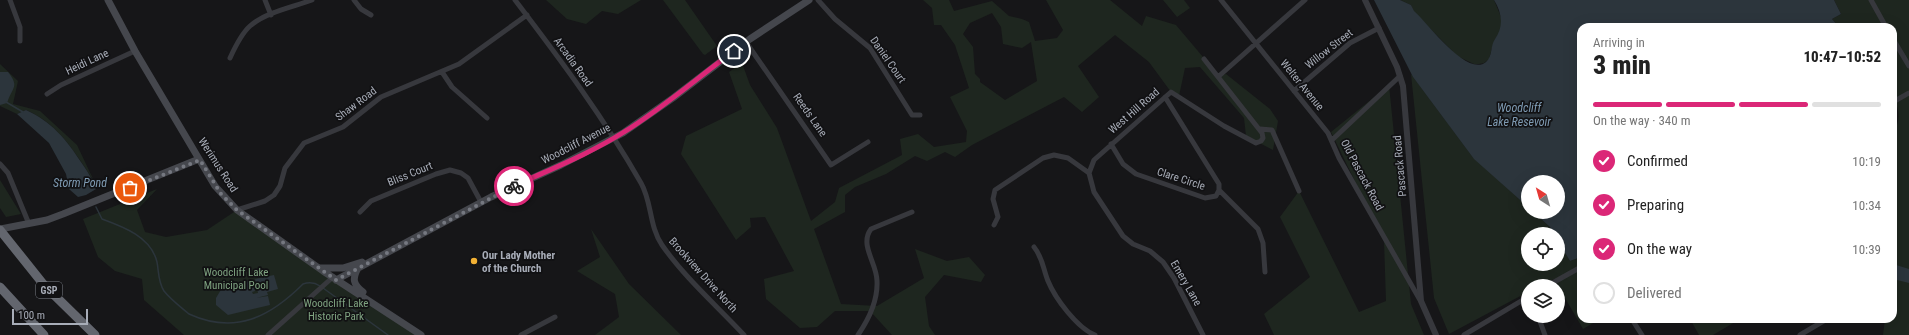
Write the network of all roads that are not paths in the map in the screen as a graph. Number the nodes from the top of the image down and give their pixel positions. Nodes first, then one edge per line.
1 (10, 0) edge
2 (108, 0) edge
3 (265, 0) edge
4 (312, 0) edge
5 (354, 0) edge
6 (515, 0) edge
7 (809, 0) edge
8 (818, 0) edge
9 (1221, 0) edge
10 (1305, 0) edge
11 (1365, 0) edge
12 (1871, 0) edge
13 (371, 14) dead end
14 (271, 15) junction
15 (527, 15) junction
16 (1884, 23) edge
17 (1379, 28) junction
18 (20, 41) dead end
19 (746, 42) junction
20 (1256, 44) junction
21 (1897, 46) edge
22 (136, 51) junction
23 (230, 58) dead end
24 (1204, 59) dead end
25 (1909, 66) edge
26 (442, 72) junction
27 (1219, 76) junction
28 (1400, 76) junction
29 (1294, 91) junction
30 (47, 94) dead end
31 (1909, 94) edge
32 (1165, 97) junction
33 (1897, 100) edge
34 (920, 115) dead end
35 (487, 118) dead end
36 (1260, 129) junction
37 (614, 138) junction
38 (1332, 140) junction
39 (868, 142) dead end
40 (1111, 144) junction
41 (200, 160) junction
42 (0, 164) edge
43 (1089, 173) junction
44 (1219, 190) junction
45 (1299, 191) dead end
46 (481, 202) junction
47 (237, 210) junction
48 (360, 212) dead end
49 (912, 212) dead end
50 (29, 224) junction
51 (994, 225) dead end
52 (0, 230) edge
53 (1034, 247) dead end
54 (369, 262) junction
55 (319, 268) junction
56 (358, 268) junction
57 (1577, 269) edge
58 (1265, 272) dead end
59 (334, 278) junction
60 (1560, 279) edge
61 (0, 288) edge
62 (1421, 301) junction
63 (1521, 301) edge
64 (376, 305) junction
65 (555, 317) dead end
66 (1541, 323) edge
67 (1634, 323) edge
68 (1820, 323) edge
69 (44, 335) edge
70 (95, 335) edge
71 (268, 335) edge
72 (421, 335) edge
73 (521, 335) edge
74 (744, 335) edge
75 (858, 335) edge
76 (1094, 335) edge
77 (1203, 335) edge
78 (1436, 335) edge
79 (1464, 335) edge
80 (1545, 335) edge
81 (1642, 335) edge
82 (1800, 335) edge

1 - 18 street
2 - 22 main road, Werimus Road
3 - 14 street
4 - 14 street
5 - 13 street
6 - 15 street, Arcadia Road
7 - 19 main road, Woodcliff Avenue
8 - 34 street, Daniel Court
9 - 20 street, Welter Avenue
10 - 20 street
11 - 17 street, Pascack Road
12 - 16 street
14 - 23 street
15 - 26 street, Shaw Road
15 - 37 street, Arcadia Road
17 - 28 street, Pascack Road
17 - 29 street, Willow Street
19 - 37 main road, Woodcliff Avenue
19 - 39 street, Reeds Lane
20 - 27 street
20 - 29 street, Welter Avenue
21 - 25 street
22 - 30 street, Heidi Lane
22 - 41 main road, Werimus Road
24 - 27 street
26 - 35 street
26 - 47 street, Shaw Road
27 - 36 street
28 - 38 street, Old Pascack Road
28 - 62 street, Pascack Road
29 - 38 street, Welter Avenue
31 - 33 street
32 - 36 street, West Hill Road
32 - 40 street, West Hill Road
32 - 44 street, Clare Circle
36 - 45 street
37 - 46 main road, Woodcliff Avenue
37 - 74 street, Brookview Drive North
38 - 62 street, Old Pascack Road
40 - 43 street, West Hill Road
40 - 44 street, Clare Circle
41 - 47 main road, Werimus Road
41 - 50 main road
42 - 50 street
43 - 51 street
43 - 77 street, Emery Lane
44 - 58 street
46 - 48 street, Bliss Court
46 - 54 main road, Woodcliff Avenue
47 - 55 main road, Werimus Road
49 - 75 street
50 - 52 main road
52 - 70 highway, GSP
53 - 76 street
54 - 55 main road
54 - 56 main road, Woodcliff Avenue
55 - 59 main road, Werimus Road
56 - 59 main road, Woodcliff Avenue
56 - 64 main road
57 - 60 street
59 - 64 main road, Werimus Road
59 - 71 street
61 - 69 highway
62 - 78 street, Pascack Road
63 - 79 street
64 - 72 main road, Werimus Road
65 - 73 street
66 - 80 street
67 - 81 street
68 - 82 street

